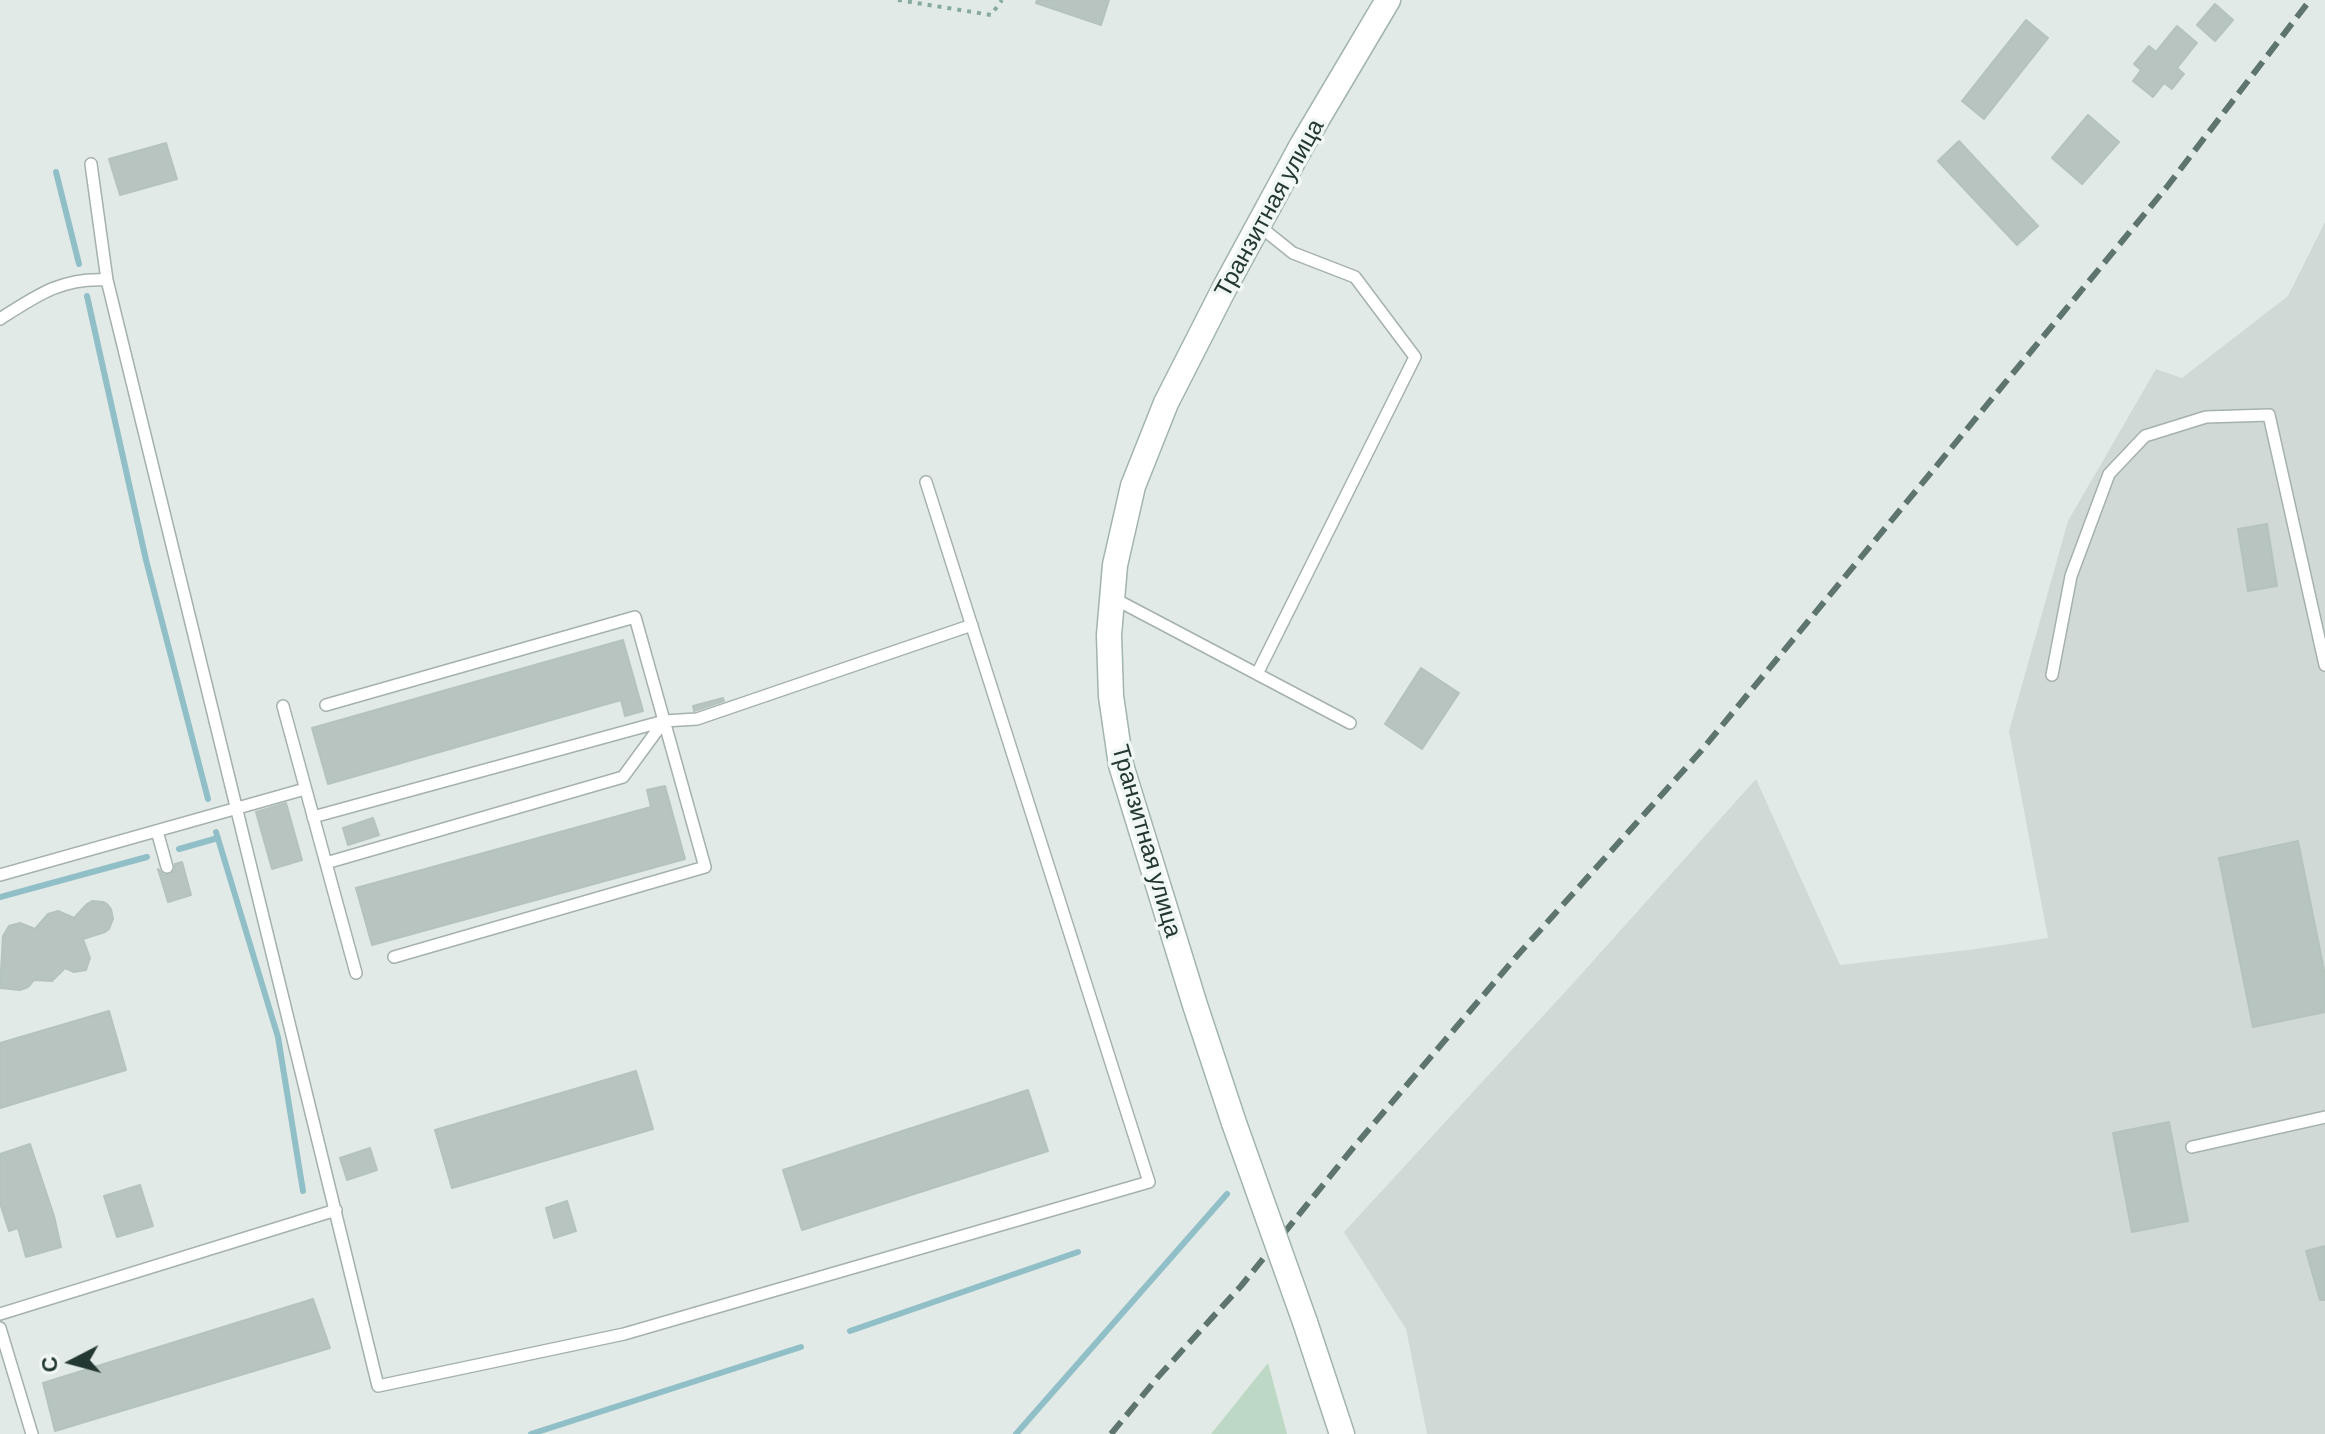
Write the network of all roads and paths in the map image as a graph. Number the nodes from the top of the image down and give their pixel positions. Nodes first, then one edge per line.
1 (898, 0) edge
2 (1002, 0) edge
3 (1388, 0) edge
4 (91, 164) dead end
5 (1258, 225) junction
6 (107, 280) junction
7 (0, 319) edge
8 (926, 482) dead end
9 (1112, 598) junction
10 (972, 625) junction
11 (2325, 665) edge
12 (1257, 674) junction
13 (2052, 675) dead end
14 (326, 705) dead end
15 (283, 706) dead end
16 (664, 721) junction
17 (1350, 723) dead end
18 (305, 789) junction
19 (236, 809) junction
20 (313, 817) junction
21 (157, 831) junction
22 (326, 863) junction
23 (167, 867) dead end
24 (0, 875) edge
25 (394, 957) dead end
26 (356, 973) dead end
27 (2325, 1117) edge
28 (2192, 1147) dead end
29 (336, 1210) junction
30 (0, 1314) edge
31 (0, 1328) edge
32 (32, 1434) edge
33 (1342, 1434) edge

1 - 2 path
3 - 5 main road, Транзитная улица
4 - 6 lane
5 - 9 main road, Транзитная улица
5 - 12 lane
6 - 7 lane
6 - 19 lane
8 - 10 lane
9 - 12 lane
9 - 33 main road, Транзитная улица, bridge
10 - 16 lane
10 - 29 lane
11 - 13 lane
12 - 17 lane
14 - 16 lane
15 - 18 lane
16 - 20 lane
16 - 22 lane
16 - 25 lane
18 - 19 lane
18 - 20 lane
19 - 21 lane
19 - 29 lane
20 - 22 lane
21 - 23 lane
21 - 24 lane
22 - 26 lane
27 - 28 lane
29 - 30 lane
31 - 32 lane

